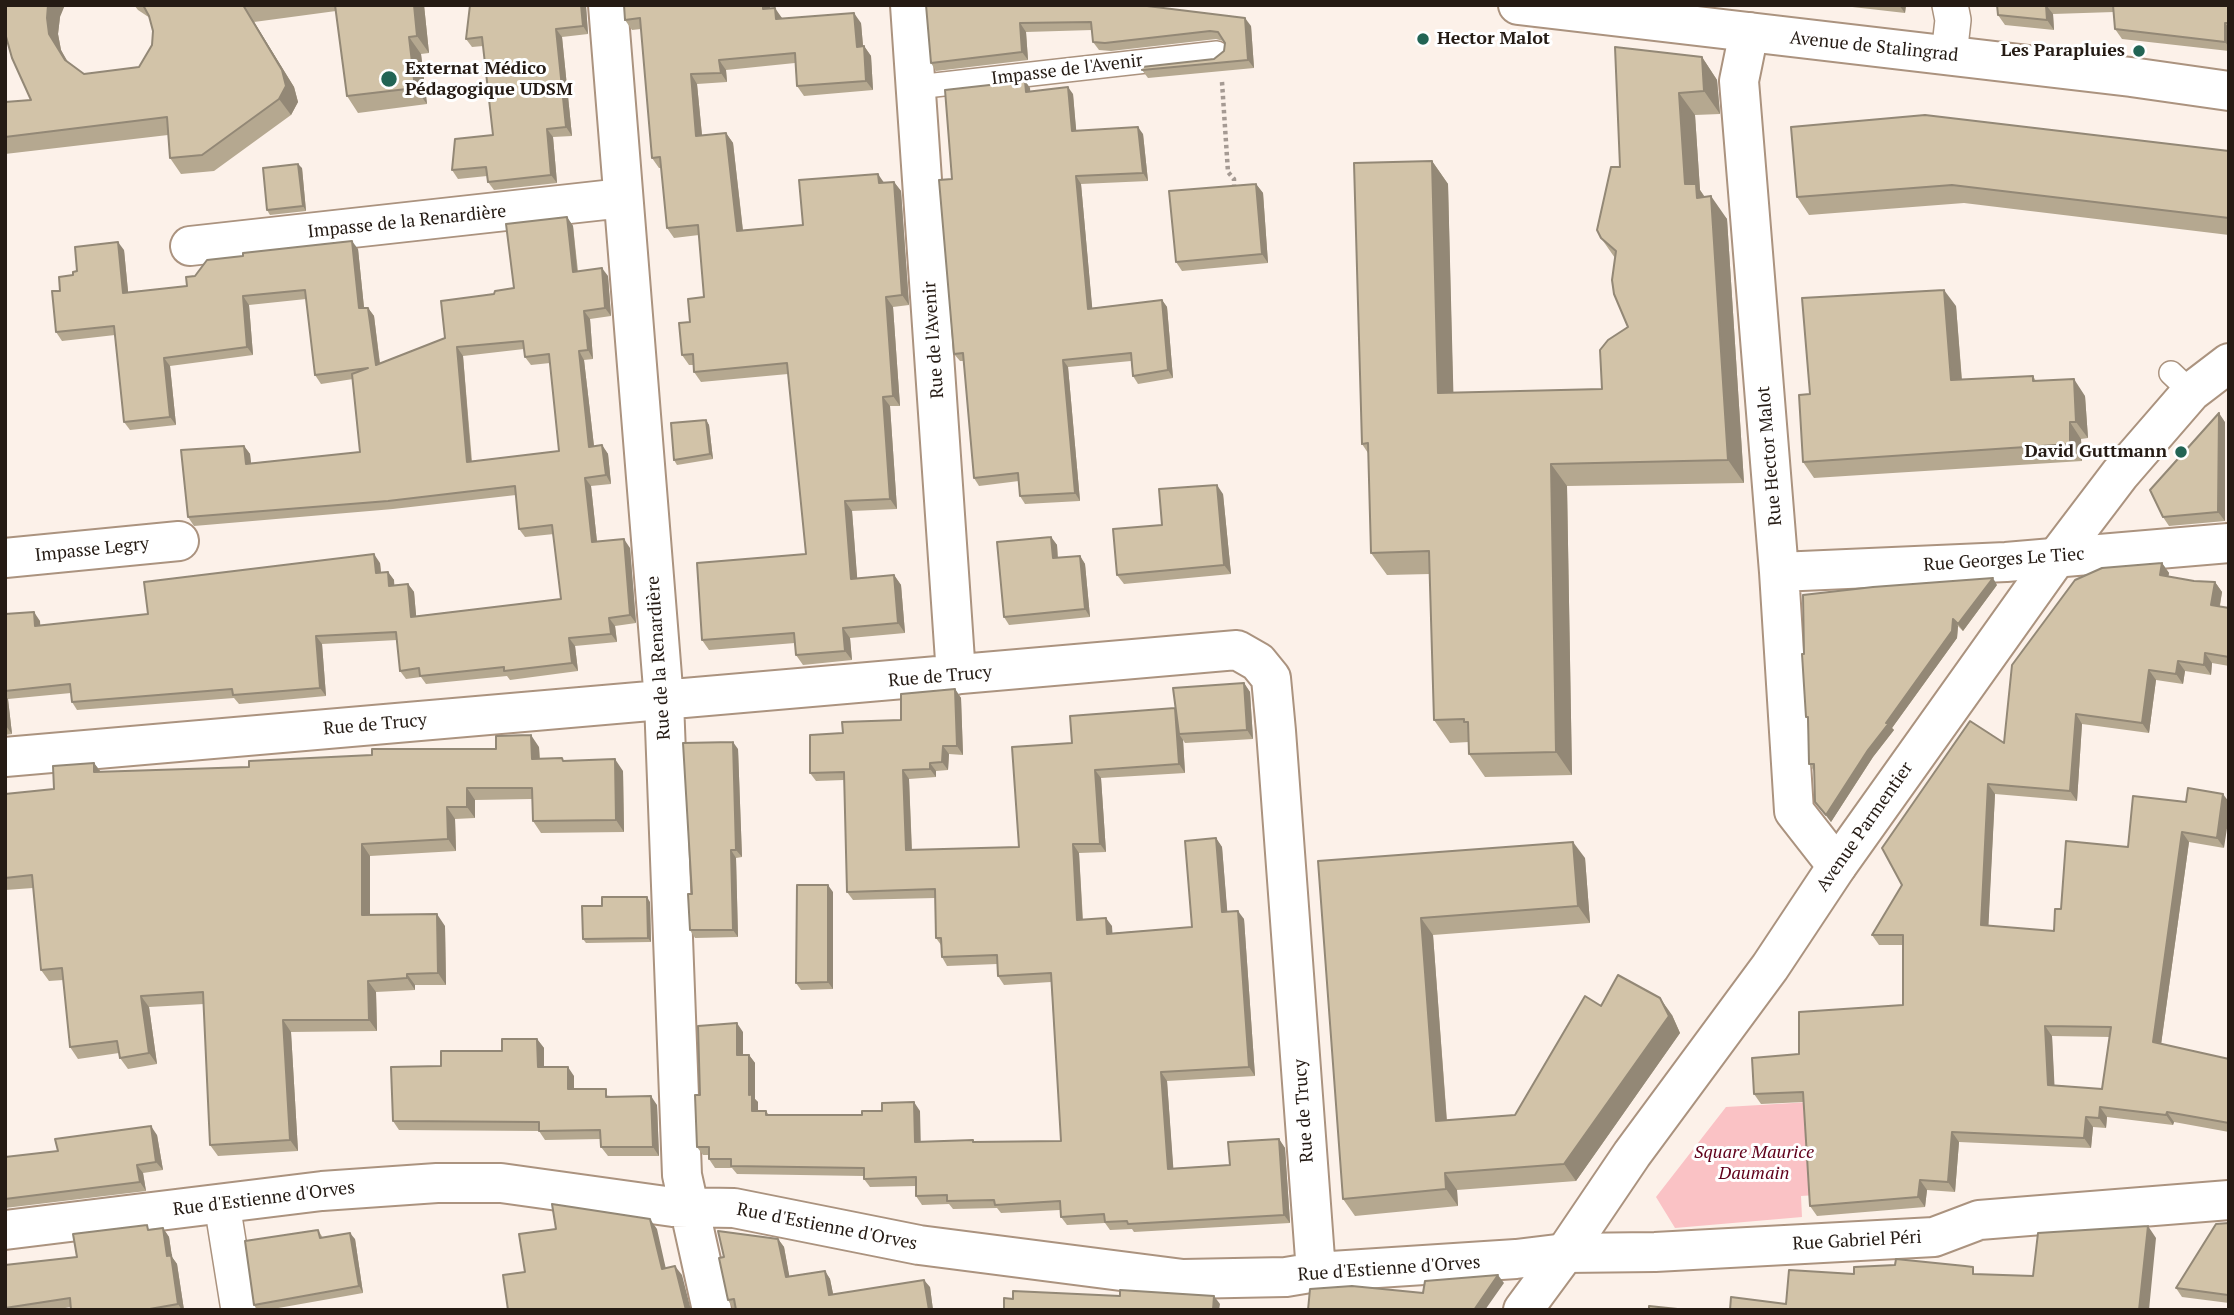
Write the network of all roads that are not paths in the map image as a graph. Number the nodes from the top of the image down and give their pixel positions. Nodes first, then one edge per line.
1 (608, 5) edge
2 (909, 5) edge
3 (1518, 5) edge
4 (1950, 5) edge
5 (1749, 32) junction
6 (1949, 55) junction
7 (1219, 62) edge
8 (917, 87) junction
9 (2229, 91) edge
10 (624, 198) junction
11 (190, 246) dead end
12 (2229, 363) edge
13 (179, 541) dead end
14 (2229, 543) edge
15 (2057, 557) junction
16 (5, 558) edge
17 (1779, 572) junction
18 (956, 675) junction
19 (664, 701) junction
20 (5, 757) edge
21 (1837, 866) junction
22 (2229, 1200) edge
23 (222, 1205) junction
24 (688, 1208) junction
25 (5, 1230) edge
26 (1565, 1253) junction
27 (1316, 1272) junction
28 (239, 1310) edge
29 (712, 1310) edge
30 (1523, 1310) edge

1 - 10 street, Rue de la Renardière
2 - 8 street, Rue de l'Avenir
3 - 5 street, Avenue de Stalingrad
4 - 6 street
5 - 6 street, Avenue de Stalingrad
5 - 17 street, Rue Hector Malot
6 - 9 street, Avenue de Stalingrad
7 - 8 lane, Impasse de l'Avenir
8 - 18 street, Rue de l'Avenir
10 - 11 street, Impasse de la Renardière
10 - 19 street, Rue de la Renardière
12 - 15 street, Avenue Parmentier
13 - 16 street, Impasse Legry
14 - 15 street, Rue Georges Le Tiec
15 - 17 street, Rue Georges Le Tiec
15 - 21 street, Avenue Parmentier
17 - 21 street, Rue Hector Malot
18 - 19 street, Rue de Trucy
18 - 27 street, Rue de Trucy
19 - 20 street, Rue de Trucy
19 - 24 street, Rue de la Renardière
21 - 26 street, Avenue Parmentier
22 - 26 street, Rue Gabriel Péri
23 - 24 street, Rue d'Estienne d'Orves
23 - 25 street, Rue d'Estienne d'Orves
23 - 28 street
24 - 27 street, Rue d'Estienne d'Orves
24 - 29 street, Rue de la Renardière
26 - 27 street, Rue d'Estienne d'Orves
26 - 30 street, Avenue Parmentier

